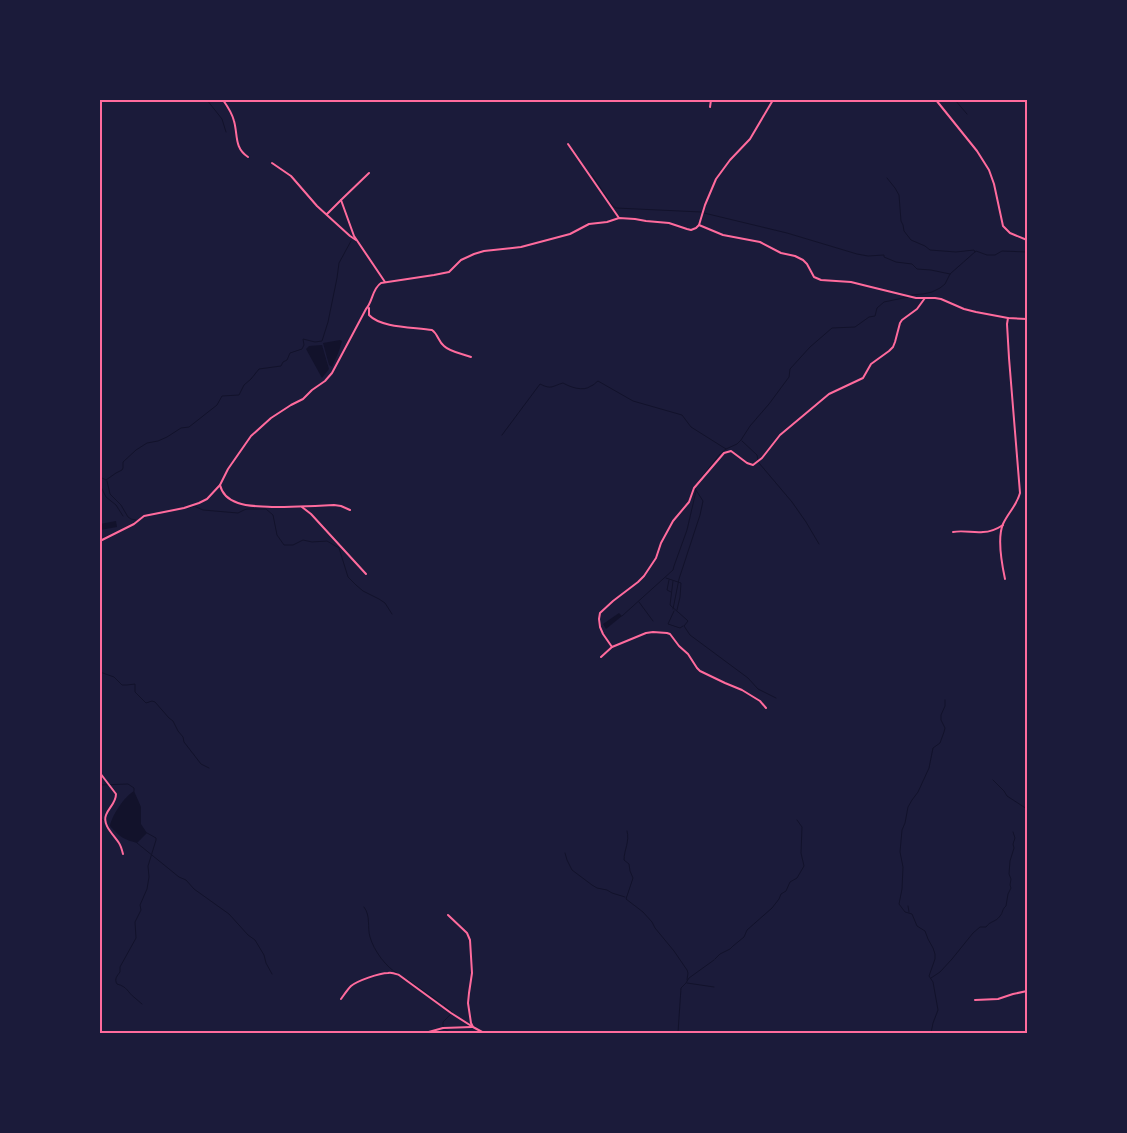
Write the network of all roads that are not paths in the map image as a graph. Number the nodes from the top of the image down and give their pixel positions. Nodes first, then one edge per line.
1 (224, 100) edge
2 (711, 100) edge
3 (773, 100) edge
4 (936, 100) edge
5 (710, 107) dead end
6 (568, 144) dead end
7 (248, 157) dead end
8 (272, 163) dead end
9 (369, 174) dead end
10 (341, 200) junction
11 (327, 214) junction
12 (619, 218) junction
13 (699, 225) junction
14 (357, 240) junction
15 (1027, 240) edge
16 (386, 282) junction
17 (925, 298) junction
18 (370, 305) junction
19 (1008, 318) junction
20 (1027, 319) edge
21 (471, 357) dead end
22 (220, 485) junction
23 (302, 507) junction
24 (350, 510) dead end
25 (1003, 525) junction
26 (953, 532) dead end
27 (100, 541) edge
28 (366, 574) dead end
29 (1005, 579) dead end
30 (612, 647) junction
31 (601, 657) dead end
32 (766, 708) dead end
33 (100, 773) edge
34 (124, 854) dead end
35 (448, 915) dead end
36 (1027, 991) edge
37 (341, 999) dead end
38 (975, 1000) dead end
39 (473, 1027) junction
40 (425, 1033) edge
41 (484, 1033) edge

1 - 7 street
2 - 5 street
3 - 13 street
4 - 15 street
6 - 12 street
8 - 11 street
9 - 10 street
10 - 11 street
10 - 14 street
11 - 14 street
12 - 13 street
12 - 16 street
13 - 17 street
14 - 16 street
16 - 18 street
17 - 19 street
17 - 30 street
18 - 21 street
18 - 22 street
19 - 20 street
19 - 25 street
22 - 23 street
22 - 27 street
23 - 24 street
23 - 28 street
25 - 26 street
25 - 29 street
30 - 31 street
30 - 32 street
33 - 34 street
35 - 39 street
36 - 38 street
37 - 39 street
39 - 40 street
39 - 41 street

